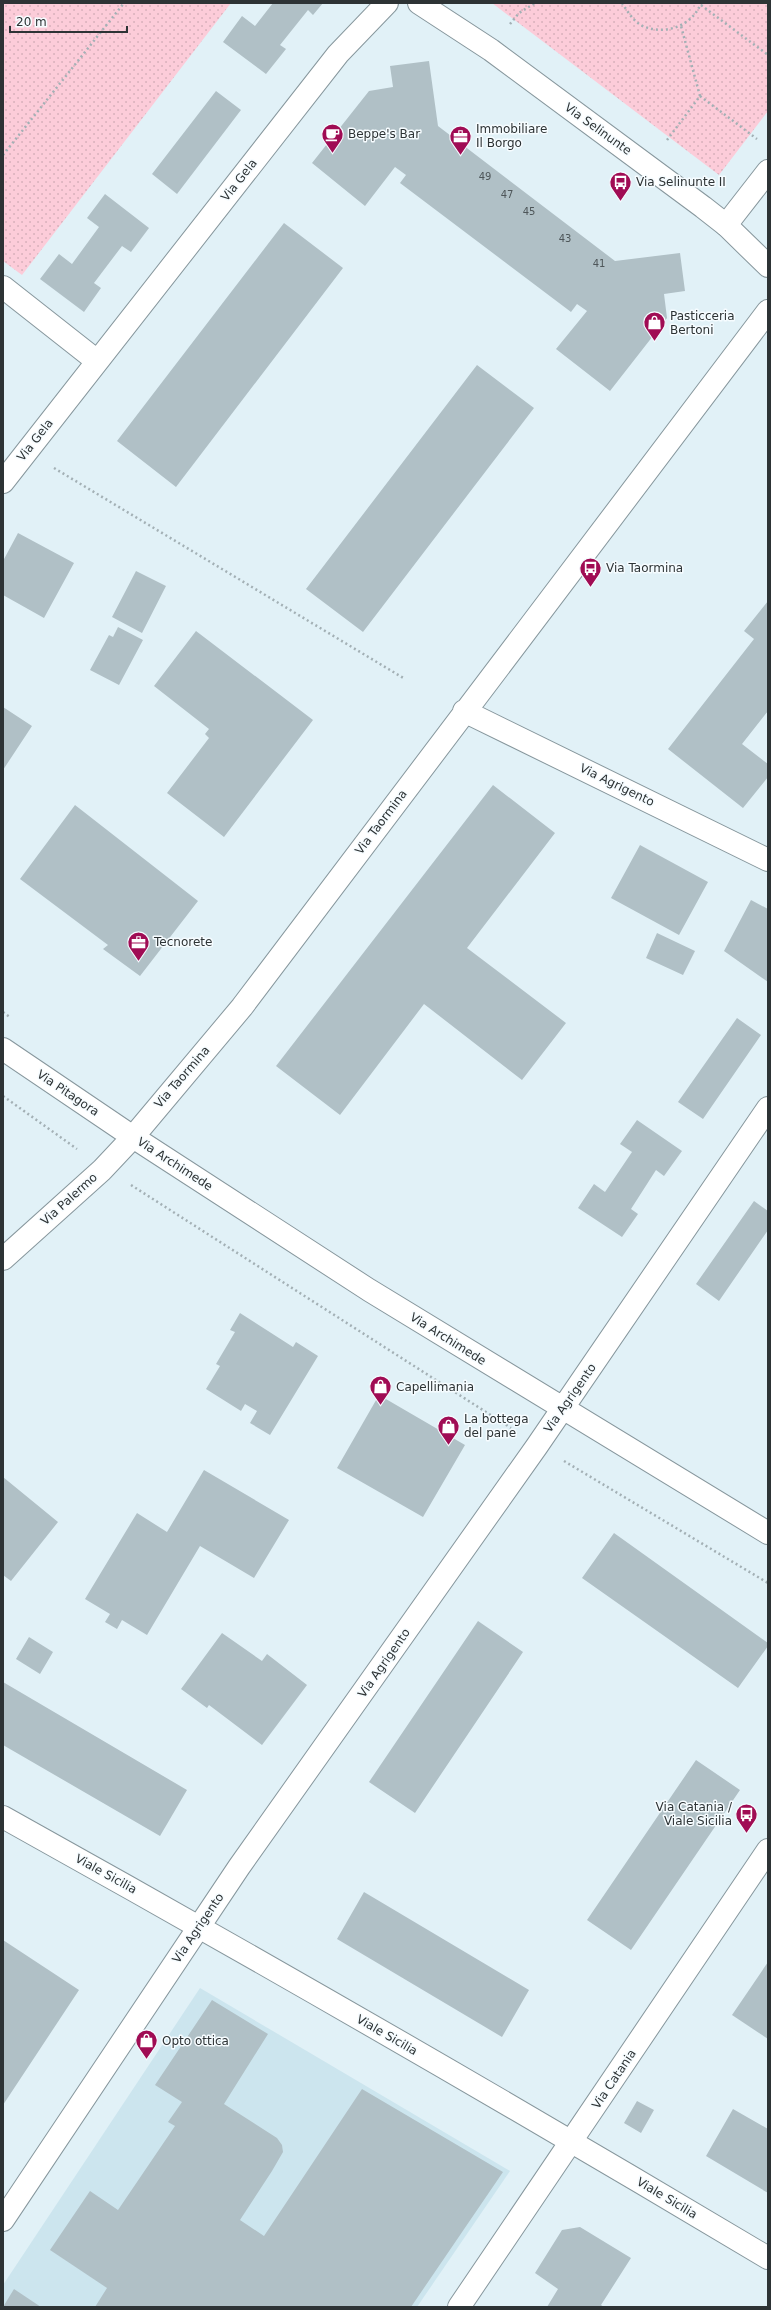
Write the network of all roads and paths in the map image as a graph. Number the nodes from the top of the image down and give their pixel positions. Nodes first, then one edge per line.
1 (124, 3) edge
2 (387, 3) edge
3 (419, 3) edge
4 (535, 3) edge
5 (622, 3) edge
6 (701, 4) edge
7 (508, 26) dead end
8 (681, 26) junction
9 (768, 55) edge
10 (700, 96) junction
11 (757, 139) dead end
12 (665, 142) dead end
13 (3, 155) edge
14 (768, 171) edge
15 (726, 225) junction
16 (768, 266) edge
17 (3, 287) edge
18 (768, 311) edge
19 (97, 361) junction
20 (48, 464) dead end
21 (3, 482) edge
22 (405, 679) dead end
23 (464, 711) junction
24 (768, 860) edge
25 (3, 1012) edge
26 (16, 1021) dead end
27 (3, 1049) edge
28 (3, 1096) edge
29 (768, 1108) edge
30 (133, 1137) junction
31 (106, 1165) junction
32 (3, 1259) edge
33 (562, 1409) junction
34 (537, 1446) junction
35 (768, 1533) edge
36 (768, 1583) edge
37 (3, 1817) edge
38 (768, 1850) edge
39 (199, 1927) junction
40 (572, 2142) junction
41 (3, 2220) edge
42 (768, 2258) edge
43 (459, 2307) edge

1 - 13 path
2 - 19 street, Via Gela
3 - 15 street, Via Selinunte
4 - 7 path
5 - 8 path
6 - 8 path
6 - 9 path
8 - 10 path
10 - 11 path
10 - 12 path
14 - 15 street
15 - 16 street, Via Selinunte
17 - 19 street
18 - 23 street, Via Taormina
19 - 21 street, Via Gela
20 - 22 path
23 - 24 street, Via Agrigento
23 - 30 street, Via Taormina
25 - 26 path
27 - 30 street, Via Pitagora
28 - 31 path
29 - 33 street, Via Agrigento
30 - 31 street, Via Palermo
30 - 33 street, Via Archimede
31 - 32 street, Via Palermo
31 - 34 path
33 - 34 street, Via Agrigento
33 - 35 street, Via Archimede
34 - 36 path
34 - 39 street, Via Agrigento
37 - 39 street, Viale Sicilia
38 - 40 street, Via Catania
39 - 40 street, Viale Sicilia
39 - 41 street, Via Agrigento
40 - 42 street, Viale Sicilia
40 - 43 street, Via Catania

